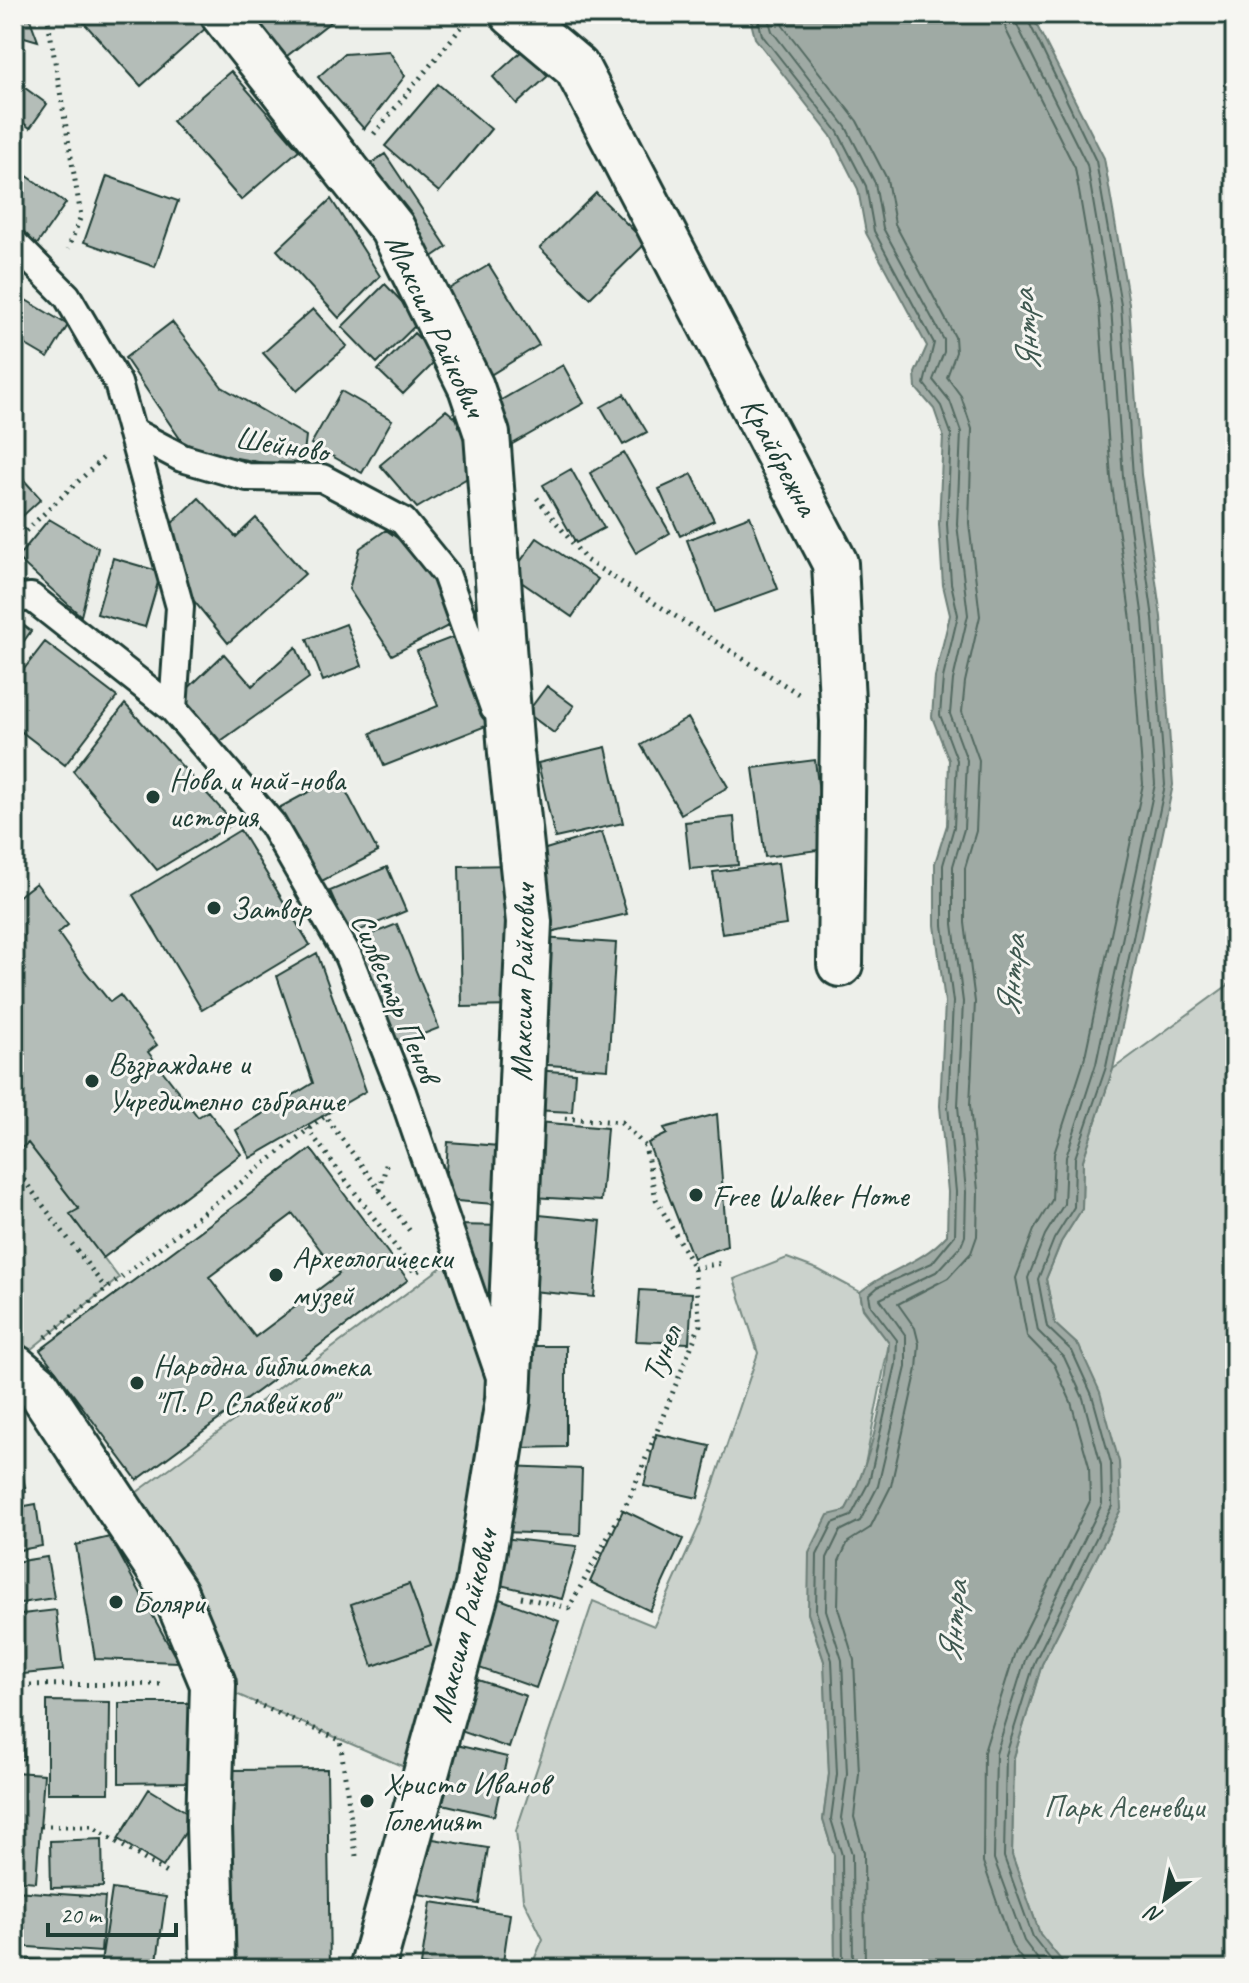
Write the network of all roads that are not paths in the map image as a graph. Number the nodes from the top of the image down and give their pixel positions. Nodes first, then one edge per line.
1 (223, 14) edge
2 (513, 14) edge
3 (14, 243) edge
4 (131, 431) junction
5 (14, 599) edge
6 (173, 709) junction
7 (511, 753) junction
8 (840, 964) dead end
9 (25, 1356) edge
10 (508, 1400) junction
11 (213, 1969) edge
12 (372, 1969) edge

1 - 7 street, Максим Райкович
2 - 8 street, Крайбрежна
3 - 4 lane
4 - 6 lane
4 - 7 lane, Шейново
5 - 6 lane, Силвестър Пенов
6 - 10 lane, Силвестър Пенов
7 - 10 street, Максим Райкович
9 - 11 street
10 - 12 street, Максим Райкович

